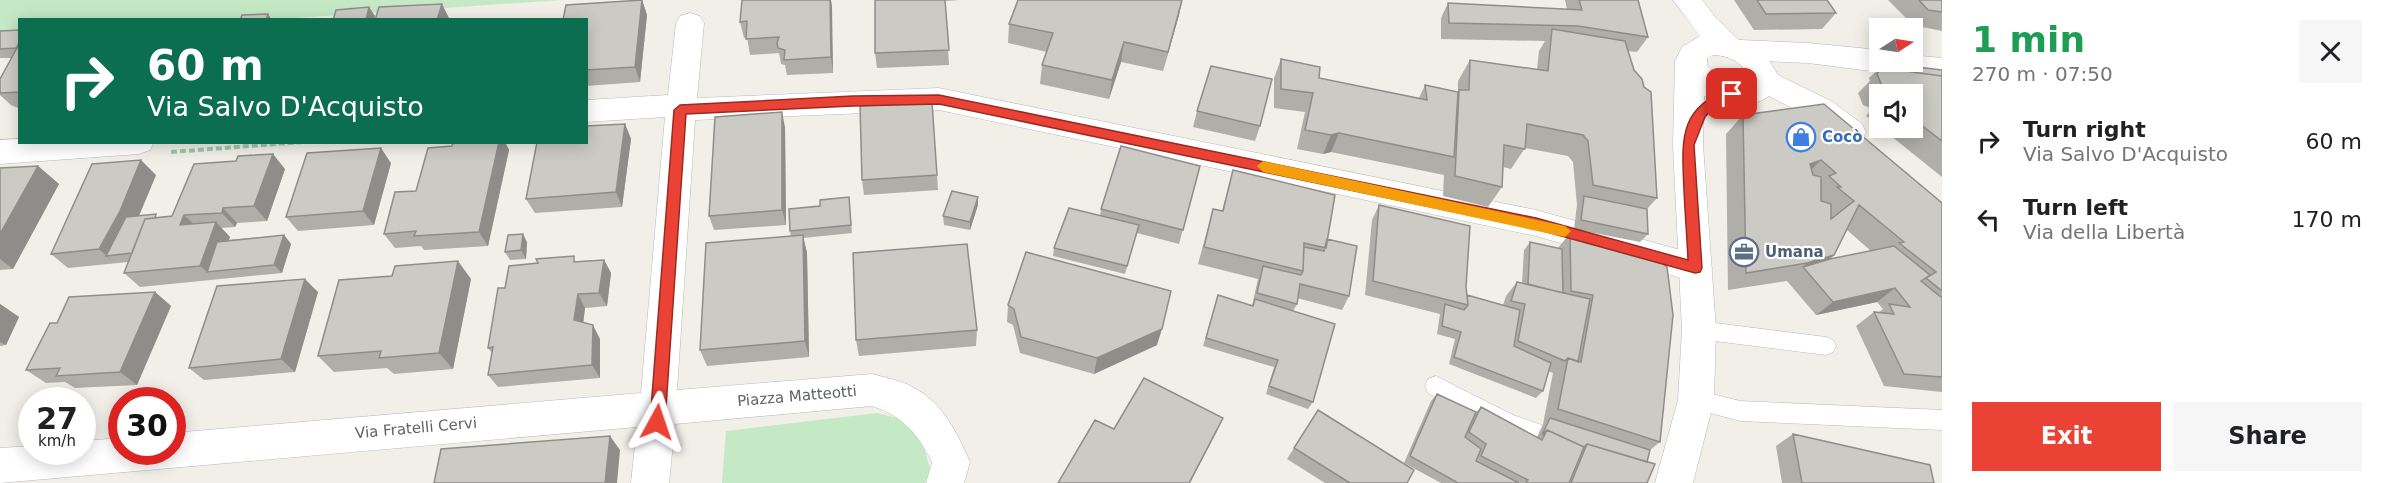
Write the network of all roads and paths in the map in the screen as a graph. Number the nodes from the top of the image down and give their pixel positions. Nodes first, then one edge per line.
1 (1691, 7) edge
2 (690, 23) dead end
3 (1734, 48) junction
4 (1808, 53) junction
5 (1694, 55) junction
6 (1869, 60) edge
7 (1923, 67) edge
8 (1942, 69) edge
9 (1765, 77) junction
10 (1732, 94) junction
11 (680, 110) junction
12 (588, 111) edge
13 (111, 144) edge
14 (1688, 145) junction
15 (1872, 149) edge
16 (0, 152) edge
17 (1695, 268) junction
18 (1699, 330) junction
19 (1826, 346) dead end
20 (1436, 386) dead end
21 (1696, 400) junction
22 (659, 408) junction
23 (1942, 420) edge
24 (1582, 449) edge
25 (186, 450) edge
26 (108, 457) edge
27 (0, 466) edge
28 (1669, 480) edge
29 (650, 483) edge
30 (945, 483) edge

1 - 3 street
1 - 5 street
2 - 11 street
3 - 4 street
3 - 5 street
3 - 9 street
4 - 6 street
4 - 9 street
5 - 10 street
5 - 14 street
7 - 8 street
9 - 10 street
9 - 15 street
10 - 14 street
11 - 12 street
11 - 17 street
11 - 22 street
13 - 16 street
14 - 17 street
17 - 18 street
18 - 19 lane
18 - 21 street
20 - 24 lane
21 - 23 lane
21 - 28 street
22 - 25 street, Via Fratelli Cervi
22 - 29 street
22 - 30 street, Piazza Matteotti
26 - 27 street

